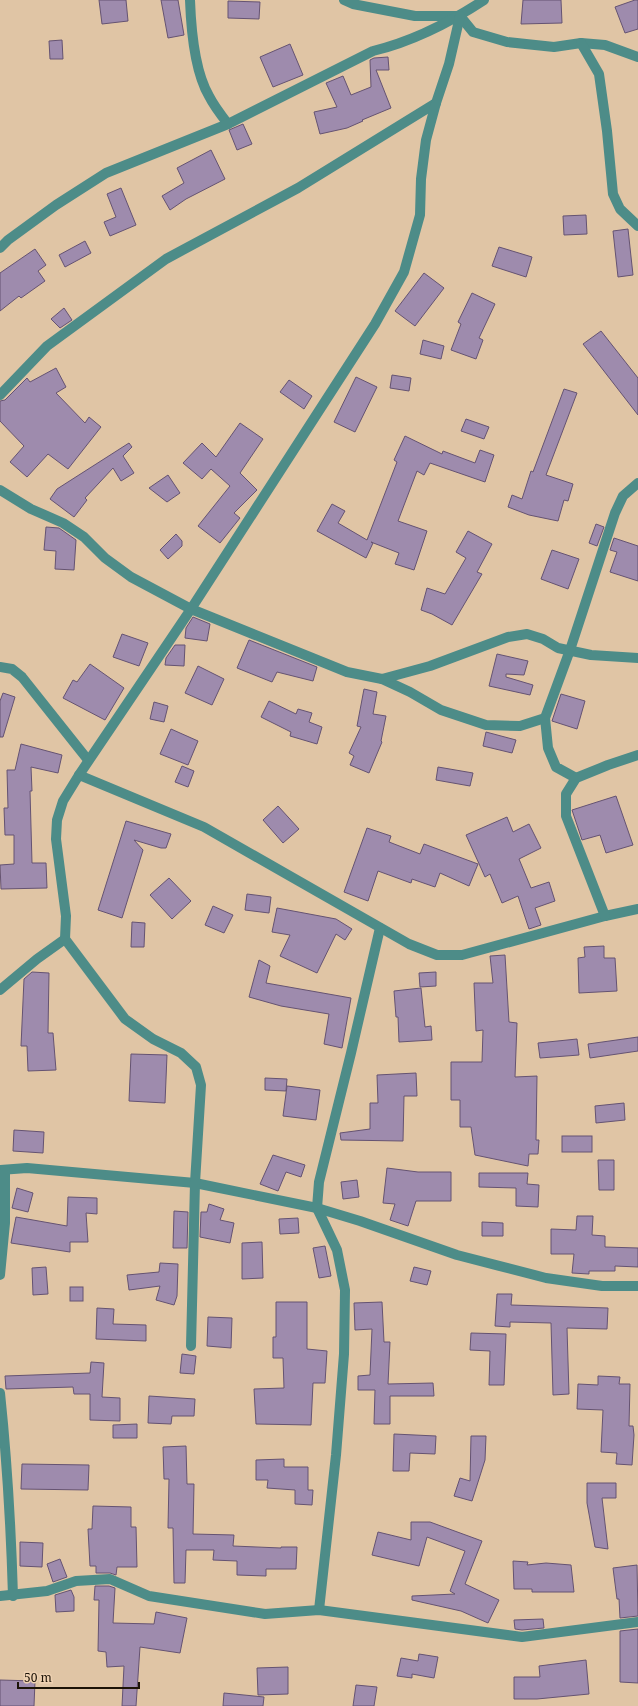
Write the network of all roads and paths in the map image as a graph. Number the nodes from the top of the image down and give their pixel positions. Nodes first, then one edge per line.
1 (190, 0) edge
2 (484, 0) edge
3 (350, 1) edge
4 (460, 16) junction
5 (581, 43) junction
6 (638, 57) edge
7 (436, 103) junction
8 (228, 124) junction
9 (638, 226) edge
10 (0, 248) edge
11 (0, 395) edge
12 (638, 483) edge
13 (0, 490) edge
14 (191, 609) junction
15 (570, 650) junction
16 (638, 658) edge
17 (0, 667) edge
18 (382, 679) junction
19 (545, 718) junction
20 (638, 755) edge
21 (88, 760) junction
22 (79, 775) junction
23 (576, 778) junction
24 (638, 909) edge
25 (605, 916) junction
26 (380, 928) junction
27 (65, 939) junction
28 (0, 990) edge
29 (2, 1170) edge
30 (195, 1184) junction
31 (317, 1208) junction
32 (0, 1275) edge
33 (638, 1286) edge
34 (191, 1346) dead end
35 (0, 1393) edge
36 (0, 1596) edge
37 (13, 1596) junction
38 (318, 1610) junction
39 (638, 1622) edge

1 - 8 street
2 - 4 street
3 - 4 street
4 - 5 street
4 - 7 street
4 - 8 street
5 - 6 street
5 - 9 street
7 - 11 street
7 - 14 street
8 - 10 street
12 - 15 street
13 - 14 street
14 - 18 street
14 - 21 street
15 - 16 street
15 - 18 street
15 - 19 street
17 - 21 street
18 - 19 street
19 - 23 street
20 - 23 street
21 - 22 street
22 - 26 street
22 - 27 street
23 - 25 street
24 - 25 street
25 - 26 street
26 - 31 street
27 - 28 street
27 - 30 street
29 - 30 street
29 - 32 street
30 - 31 street
30 - 34 street
31 - 33 street
31 - 38 street
35 - 37 street
36 - 37 street
37 - 38 street
38 - 39 street

